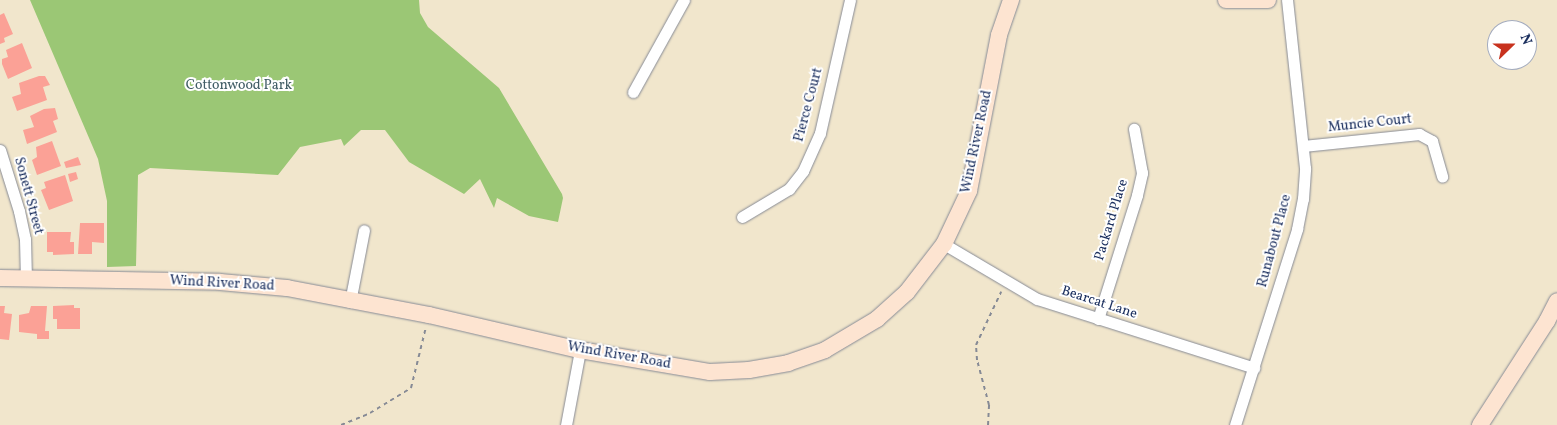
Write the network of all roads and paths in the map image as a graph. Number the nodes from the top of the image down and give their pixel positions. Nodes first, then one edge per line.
1 (684, 0) edge
2 (850, 0) edge
3 (1226, 0) edge
4 (1268, 0) edge
5 (1288, 0) edge
6 (1009, 1) edge
7 (633, 92) dead end
8 (1134, 129) dead end
9 (1303, 146) junction
10 (0, 150) edge
11 (1442, 177) dead end
12 (742, 217) dead end
13 (364, 230) dead end
14 (944, 244) junction
15 (0, 278) edge
16 (26, 280) junction
17 (1007, 281) junction
18 (1557, 301) edge
19 (350, 302) junction
20 (428, 315) junction
21 (1098, 319) junction
22 (580, 350) junction
23 (1254, 368) junction
24 (341, 425) edge
25 (566, 425) edge
26 (988, 425) edge
27 (1235, 425) edge
28 (1480, 425) edge

1 - 7 street
2 - 12 street, Pierce Court
3 - 4 street
5 - 9 street, Runabout Place
6 - 14 street, Wind River Road
8 - 21 street, Packard Place
9 - 11 street, Muncie Court
9 - 23 street, Runabout Place
10 - 16 street, Sonett Street
13 - 19 street
14 - 17 street, Bearcat Lane
14 - 22 street, Wind River Road
15 - 16 street, Wind River Road
16 - 19 street, Wind River Road
17 - 21 street, Bearcat Lane
17 - 26 path
18 - 28 street
19 - 20 street, Wind River Road
20 - 22 street, Wind River Road
20 - 24 path
21 - 23 street, Bearcat Lane
22 - 25 street
23 - 27 street, Runabout Place

